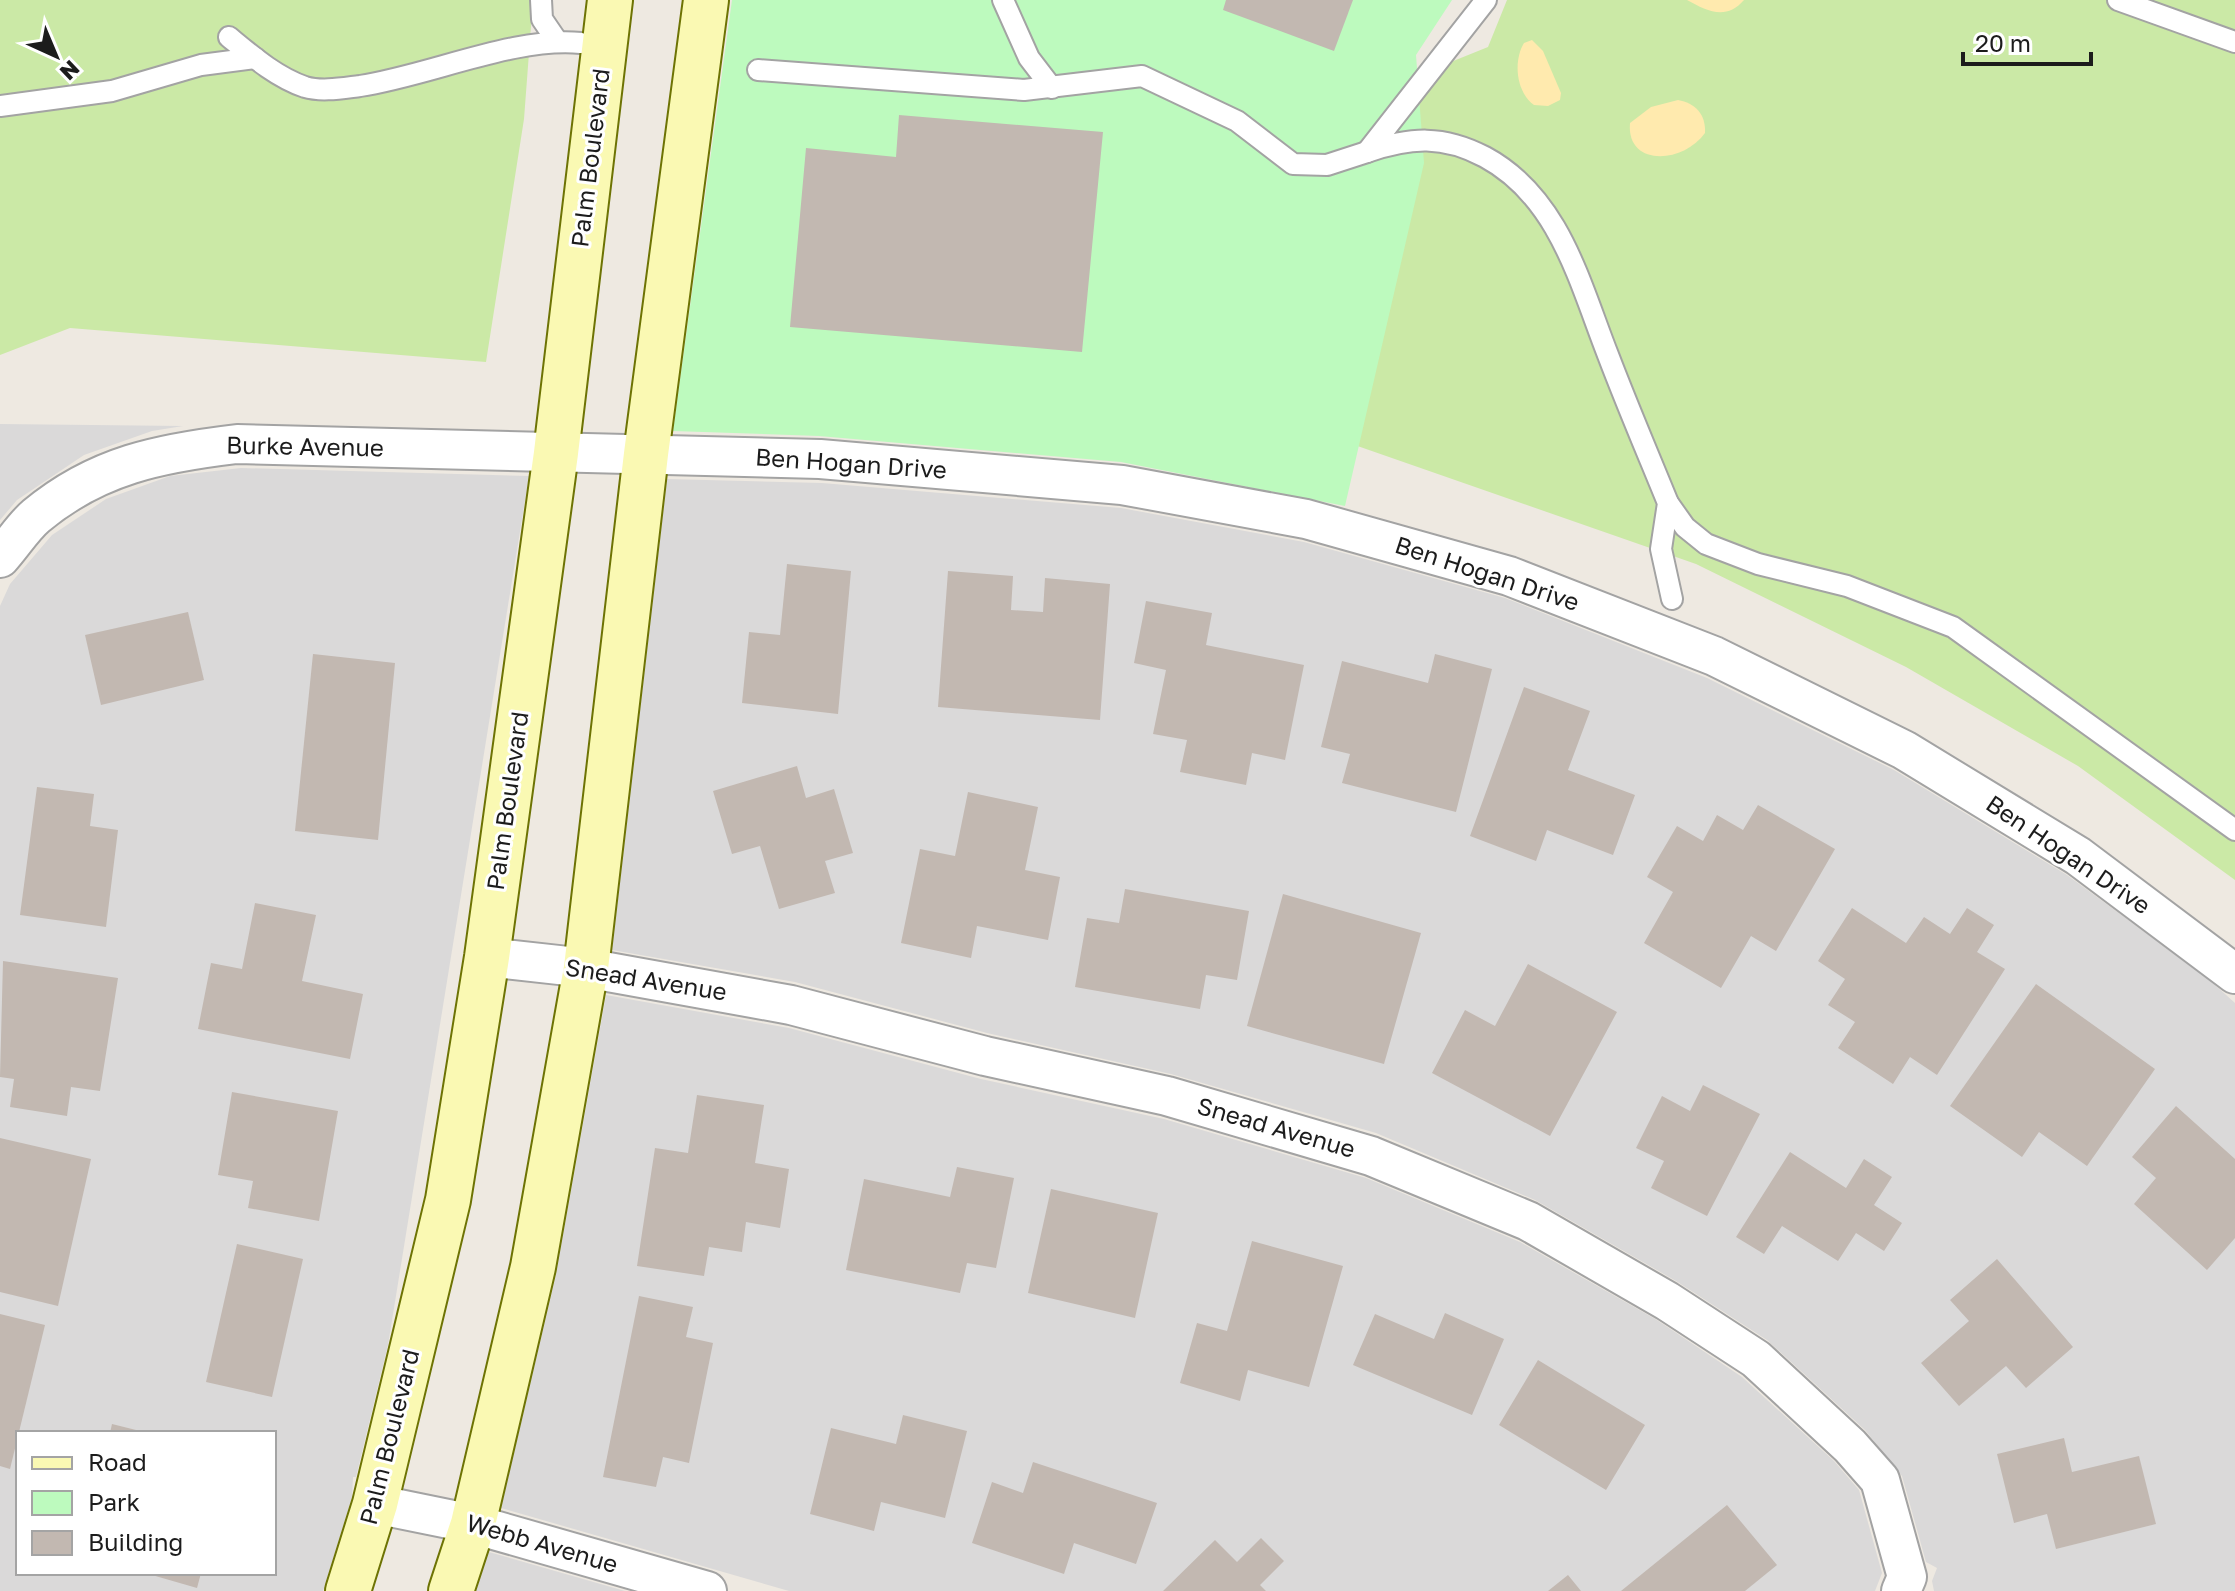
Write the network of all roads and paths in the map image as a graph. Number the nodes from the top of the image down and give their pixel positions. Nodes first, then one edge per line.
1 (541, 0) edge
2 (610, 0) edge
3 (706, 0) edge
4 (1003, 0) edge
5 (1486, 0) edge
6 (2118, 0) edge
7 (229, 37) dead end
8 (557, 41) junction
9 (2235, 42) edge
10 (581, 43) dead end
11 (255, 58) junction
12 (758, 70) dead end
13 (1052, 88) junction
14 (0, 106) edge
15 (1367, 152) junction
16 (556, 453) junction
17 (646, 454) junction
18 (1668, 503) junction
19 (0, 558) edge
20 (1672, 599) dead end
21 (2235, 830) edge
22 (487, 957) junction
23 (586, 968) junction
24 (2235, 974) edge
25 (375, 1504) junction
26 (473, 1524) junction
27 (1904, 1584) edge
28 (348, 1591) edge
29 (451, 1591) edge
30 (707, 1591) edge

1 - 8 lane
2 - 16 street, Palm Boulevard
3 - 17 street
4 - 13 lane
5 - 15 lane
6 - 9 lane
7 - 11 lane
8 - 10 lane
8 - 11 lane
11 - 14 lane
12 - 13 lane
13 - 15 lane
15 - 18 lane
16 - 17 street, Burke Avenue
16 - 19 street, Burke Avenue
16 - 22 street, Palm Boulevard
17 - 23 street
17 - 24 street, Ben Hogan Drive
18 - 20 lane
18 - 21 lane
22 - 23 street, Snead Avenue
22 - 25 street, Palm Boulevard
23 - 26 street
23 - 27 street, Snead Avenue
25 - 26 street, Webb Avenue
25 - 28 street, Palm Boulevard
26 - 29 street
26 - 30 street, Webb Avenue

